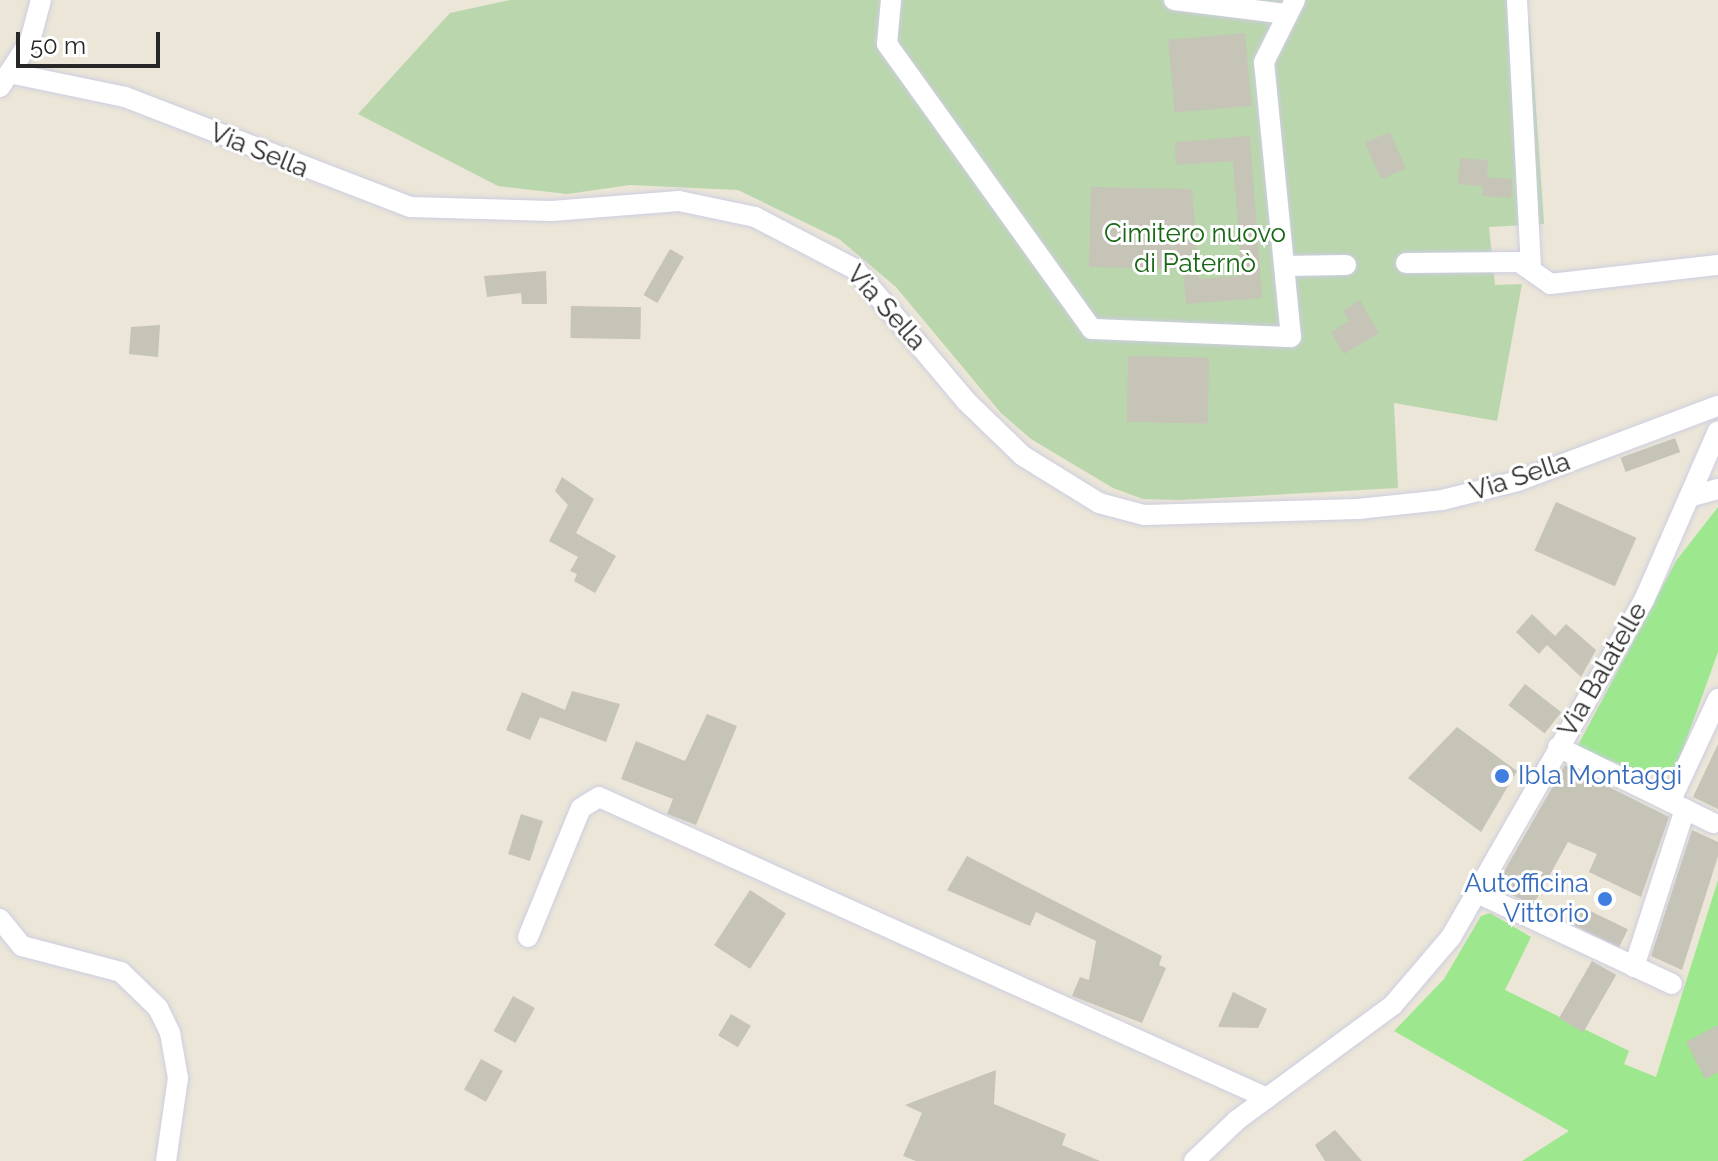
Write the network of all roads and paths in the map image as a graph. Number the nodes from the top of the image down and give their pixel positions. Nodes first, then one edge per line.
1 (41, 0) edge
2 (891, 0) edge
3 (1174, 0) edge
4 (1517, 0) edge
5 (1291, 7) edge
6 (7, 81) edge
7 (1406, 263) dead end
8 (1346, 265) dead end
9 (1718, 265) edge
10 (1285, 266) junction
11 (1531, 270) junction
12 (1718, 406) edge
13 (1716, 441) edge
14 (1718, 489) edge
15 (1692, 496) junction
16 (1718, 699) edge
17 (1558, 747) junction
18 (1678, 806) junction
19 (1713, 823) dead end
20 (1477, 893) junction
21 (0, 919) edge
22 (528, 937) dead end
23 (1634, 967) junction
24 (1672, 984) dead end
25 (1267, 1098) junction
26 (166, 1161) edge
27 (1194, 1161) edge

1 - 6 street
2 - 10 street
3 - 5 street
4 - 11 street
5 - 10 street
6 - 12 street, Via Sella
7 - 11 street
8 - 10 street
9 - 11 street
13 - 15 street, Via Balatelle
14 - 15 street
15 - 17 street, Via Balatelle
16 - 18 street
17 - 18 street
17 - 20 street, Via Balatelle
18 - 19 street
18 - 23 street
20 - 23 street
20 - 25 street, Via Balatelle
21 - 26 street
22 - 25 street
23 - 24 street
25 - 27 street, Via Balatelle

